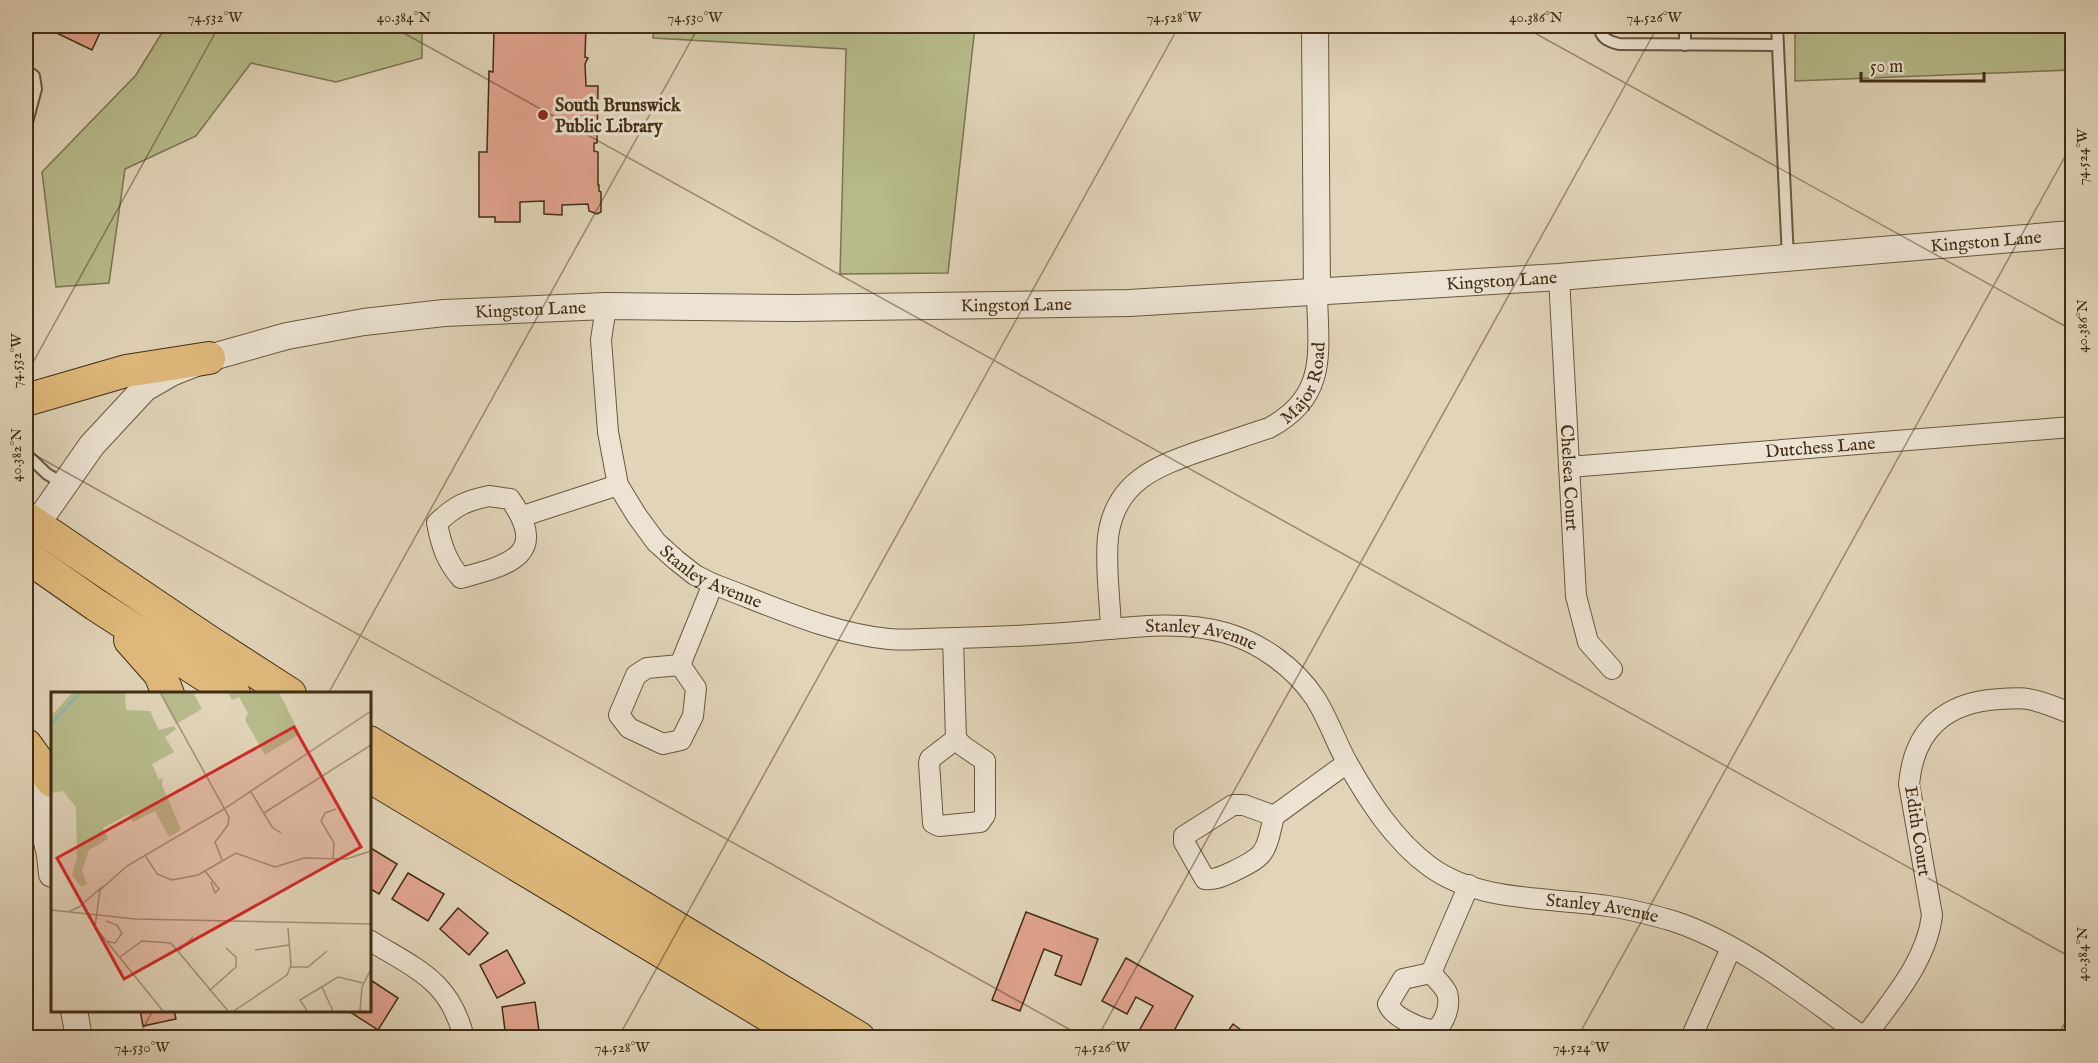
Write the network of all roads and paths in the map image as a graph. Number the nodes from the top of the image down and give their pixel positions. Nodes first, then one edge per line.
1 (1315, 26) edge
2 (1599, 26) edge
3 (1685, 26) edge
4 (1777, 26) edge
5 (1685, 45) junction
6 (1778, 45) junction
7 (26, 70) edge
8 (26, 126) edge
9 (2073, 234) edge
10 (1788, 258) junction
11 (1559, 277) junction
12 (1317, 292) junction
13 (606, 306) junction
14 (209, 358) junction
15 (26, 400) edge
16 (2073, 427) edge
17 (26, 454) edge
18 (1569, 466) junction
19 (64, 484) junction
20 (618, 485) junction
21 (523, 516) junction
22 (29, 529) edge
23 (26, 556) edge
24 (713, 584) junction
25 (96, 605) junction
26 (1111, 629) junction
27 (953, 638) junction
28 (680, 665) dead end
29 (1612, 669) dead end
30 (167, 692) edge
31 (231, 692) edge
32 (287, 692) edge
33 (2073, 714) edge
34 (956, 739) dead end
35 (370, 743) edge
36 (26, 746) edge
37 (1347, 763) junction
38 (370, 777) edge
39 (51, 780) edge
40 (1274, 816) junction
41 (51, 864) edge
42 (1469, 885) junction
43 (370, 941) edge
44 (1731, 948) junction
45 (1431, 973) dead end
46 (74, 1012) edge
47 (1865, 1037) edge
48 (79, 1038) edge
49 (464, 1038) edge
50 (806, 1038) edge
51 (859, 1038) edge
52 (1691, 1038) edge

1 - 12 street, Major Road
2 - 5 lane
3 - 5 lane
4 - 6 lane
5 - 6 lane
6 - 10 lane
7 - 8 lane
9 - 10 street, Kingston Lane
10 - 11 street, Kingston Lane
11 - 12 street, Kingston Lane
11 - 18 street, Chelsea Court
12 - 13 street, Kingston Lane
12 - 26 street, Major Road
13 - 14 street, Kingston Lane
13 - 20 street, Stanley Avenue
14 - 15 main road
14 - 19 street, Kingston Lane
16 - 18 street, Dutchess Lane
17 - 19 lane
18 - 29 street, Chelsea Court
19 - 22 street, Kingston Lane
20 - 21 street
20 - 24 street, Stanley Avenue
21 - 21 street
22 - 32 main road
23 - 25 main road
24 - 27 street, Stanley Avenue
24 - 28 street
25 - 30 main road
25 - 31 main road
26 - 27 street, Stanley Avenue
26 - 37 street, Stanley Avenue
27 - 34 street
33 - 47 street, Edith Court
35 - 51 main road
36 - 39 main road
36 - 41 street
37 - 40 street
37 - 42 street, Stanley Avenue
38 - 50 main road
40 - 40 street
42 - 44 street, Stanley Avenue
42 - 45 street
43 - 49 street
44 - 47 street, Stanley Avenue
44 - 52 street
46 - 48 street

